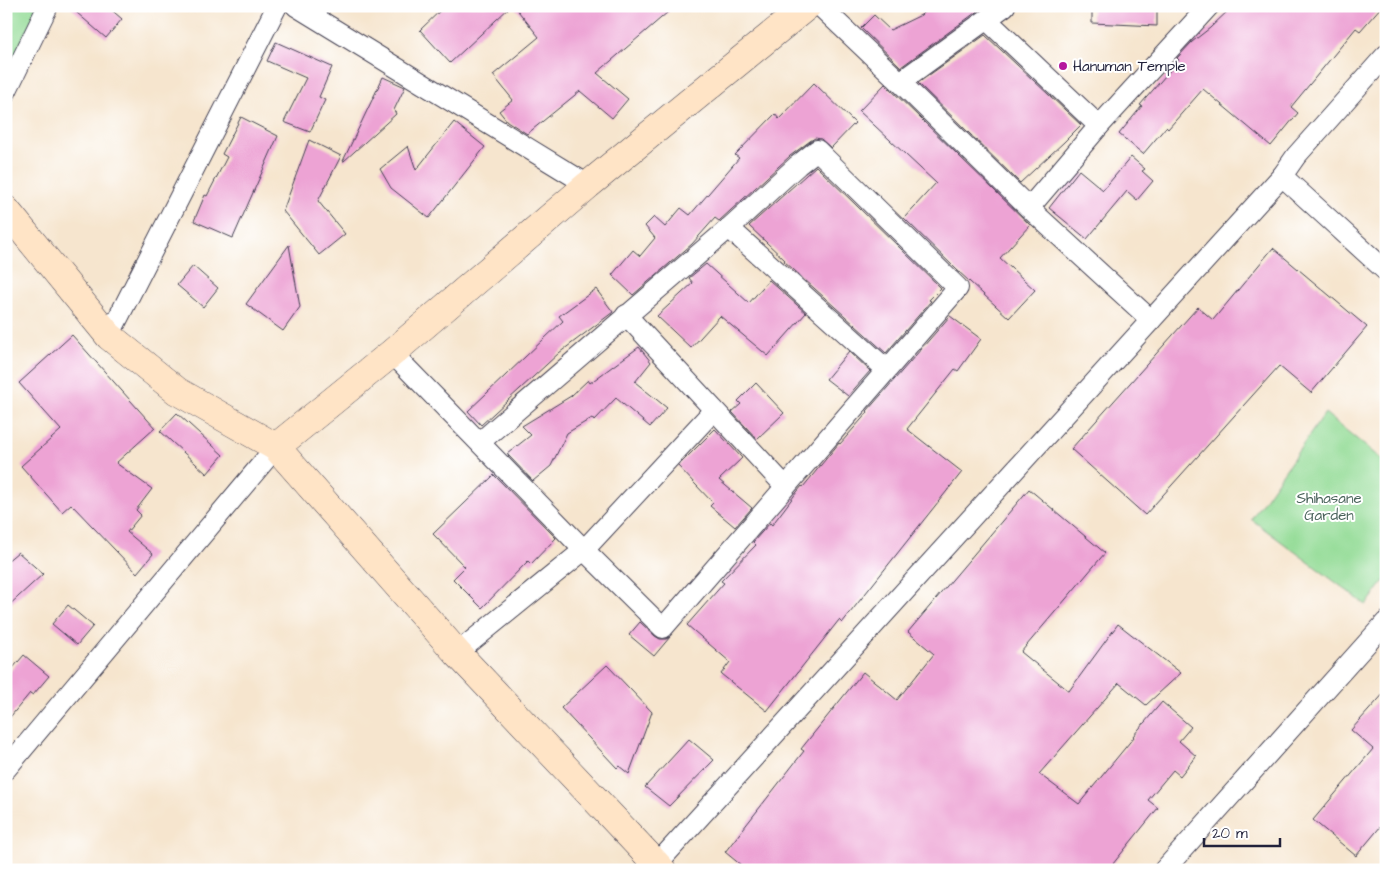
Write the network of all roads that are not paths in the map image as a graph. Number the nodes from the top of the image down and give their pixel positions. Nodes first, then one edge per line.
1 (48, 6) edge
2 (277, 6) edge
3 (296, 6) edge
4 (806, 6) edge
5 (820, 6) edge
6 (1005, 6) edge
7 (1209, 6) edge
8 (987, 20) junction
9 (1386, 55) edge
10 (900, 82) junction
11 (6, 92) edge
12 (1099, 126) junction
13 (1282, 176) junction
14 (588, 185) junction
15 (1029, 208) junction
16 (6, 210) edge
17 (729, 228) junction
18 (1386, 271) edge
19 (626, 315) junction
20 (1151, 320) junction
21 (109, 336) junction
22 (392, 353) junction
23 (886, 370) junction
24 (714, 410) junction
25 (480, 442) junction
26 (276, 447) junction
27 (785, 486) junction
28 (584, 550) junction
29 (1386, 622) edge
30 (457, 653) junction
31 (6, 768) edge
32 (659, 867) edge
33 (1164, 870) edge

1 - 11 street
2 - 21 street
3 - 14 street
4 - 14 main road
5 - 10 street
6 - 8 street
7 - 12 street
8 - 10 street
8 - 12 street
9 - 13 street
10 - 15 street
12 - 15 street
13 - 18 street
13 - 20 street
14 - 22 main road
15 - 20 street
16 - 21 main road
17 - 19 street
17 - 23 street
17 - 23 street
19 - 24 street
19 - 25 street
20 - 32 street
21 - 26 main road
22 - 25 street
22 - 26 main road
23 - 27 street
24 - 27 street
24 - 28 street
25 - 28 street
26 - 30 main road
26 - 31 street
27 - 28 street
28 - 30 street
29 - 33 street
30 - 32 main road

